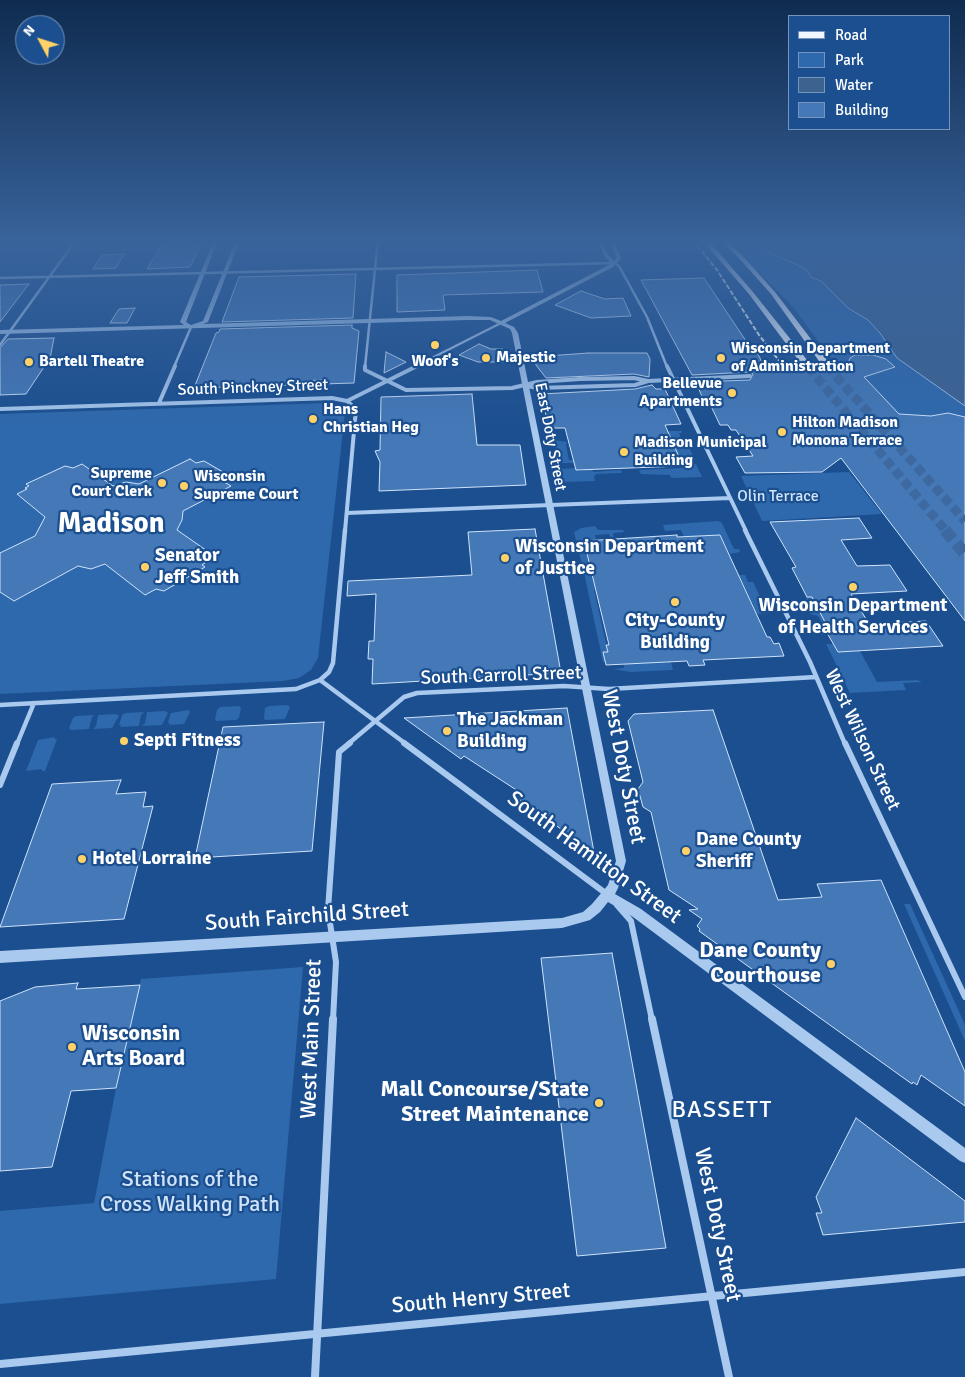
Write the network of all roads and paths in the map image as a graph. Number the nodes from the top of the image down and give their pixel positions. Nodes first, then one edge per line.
1 (28, 304) edge
2 (190, 304) edge
3 (212, 304) edge
4 (371, 304) edge
5 (536, 304) edge
6 (640, 304) edge
7 (760, 304) edge
8 (781, 304) edge
9 (369, 322) junction
10 (501, 322) junction
11 (191, 327) junction
12 (0, 332) edge
13 (9, 332) junction
14 (0, 345) edge
15 (828, 366) tunnel mouth
16 (808, 367) tunnel mouth
17 (750, 376) dead end
18 (673, 380) junction
19 (386, 381) junction
20 (648, 381) junction
21 (526, 386) junction
22 (347, 401) junction
23 (159, 403) junction
24 (0, 409) edge
25 (730, 498) junction
26 (550, 505) junction
27 (347, 513) junction
28 (816, 677) junction
29 (320, 680) junction
30 (587, 687) junction
31 (34, 703) junction
32 (0, 704) edge
33 (375, 721) junction
34 (0, 785) edge
35 (608, 896) junction
36 (333, 936) junction
37 (0, 957) edge
38 (965, 997) edge
39 (965, 1156) edge
40 (965, 1272) edge
41 (712, 1296) junction
42 (318, 1333) junction
43 (0, 1364) edge
44 (315, 1377) edge
45 (729, 1377) edge

1 - 13 street
2 - 11 street
3 - 11 street
4 - 9 street
5 - 10 street
6 - 18 street, West Wilson Street
7 - 16 main road
8 - 15 main road
9 - 10 street
9 - 11 street
9 - 19 street
10 - 19 street
10 - 21 street, East Doty Street
11 - 13 street
11 - 23 street
12 - 13 street
13 - 14 street
17 - 18 street
18 - 20 street
18 - 25 street, West Wilson Street
19 - 21 street
19 - 22 street
20 - 21 street
20 - 21 street
21 - 26 street, East Doty Street
22 - 23 street, South Pinckney Street
22 - 27 street
23 - 24 street, South Pinckney Street
25 - 26 street
25 - 28 street, West Wilson Street
26 - 27 street
26 - 30 street, West Doty Street
27 - 29 street
28 - 30 street, South Carroll Street
28 - 38 street, West Wilson Street
29 - 31 street
29 - 33 street, South Hamilton Street
30 - 33 street, South Carroll Street
30 - 35 street, West Doty Street
31 - 32 street
31 - 34 street
33 - 35 street, South Hamilton Street
33 - 36 street, West Main Street
35 - 36 street, South Fairchild Street
35 - 39 street, South Hamilton Street
35 - 41 street, West Doty Street
36 - 37 street, South Fairchild Street
36 - 42 street, West Main Street
40 - 41 street, South Henry Street
41 - 42 street, South Henry Street
41 - 45 street, West Doty Street
42 - 43 street, South Henry Street
42 - 44 street, West Main Street

